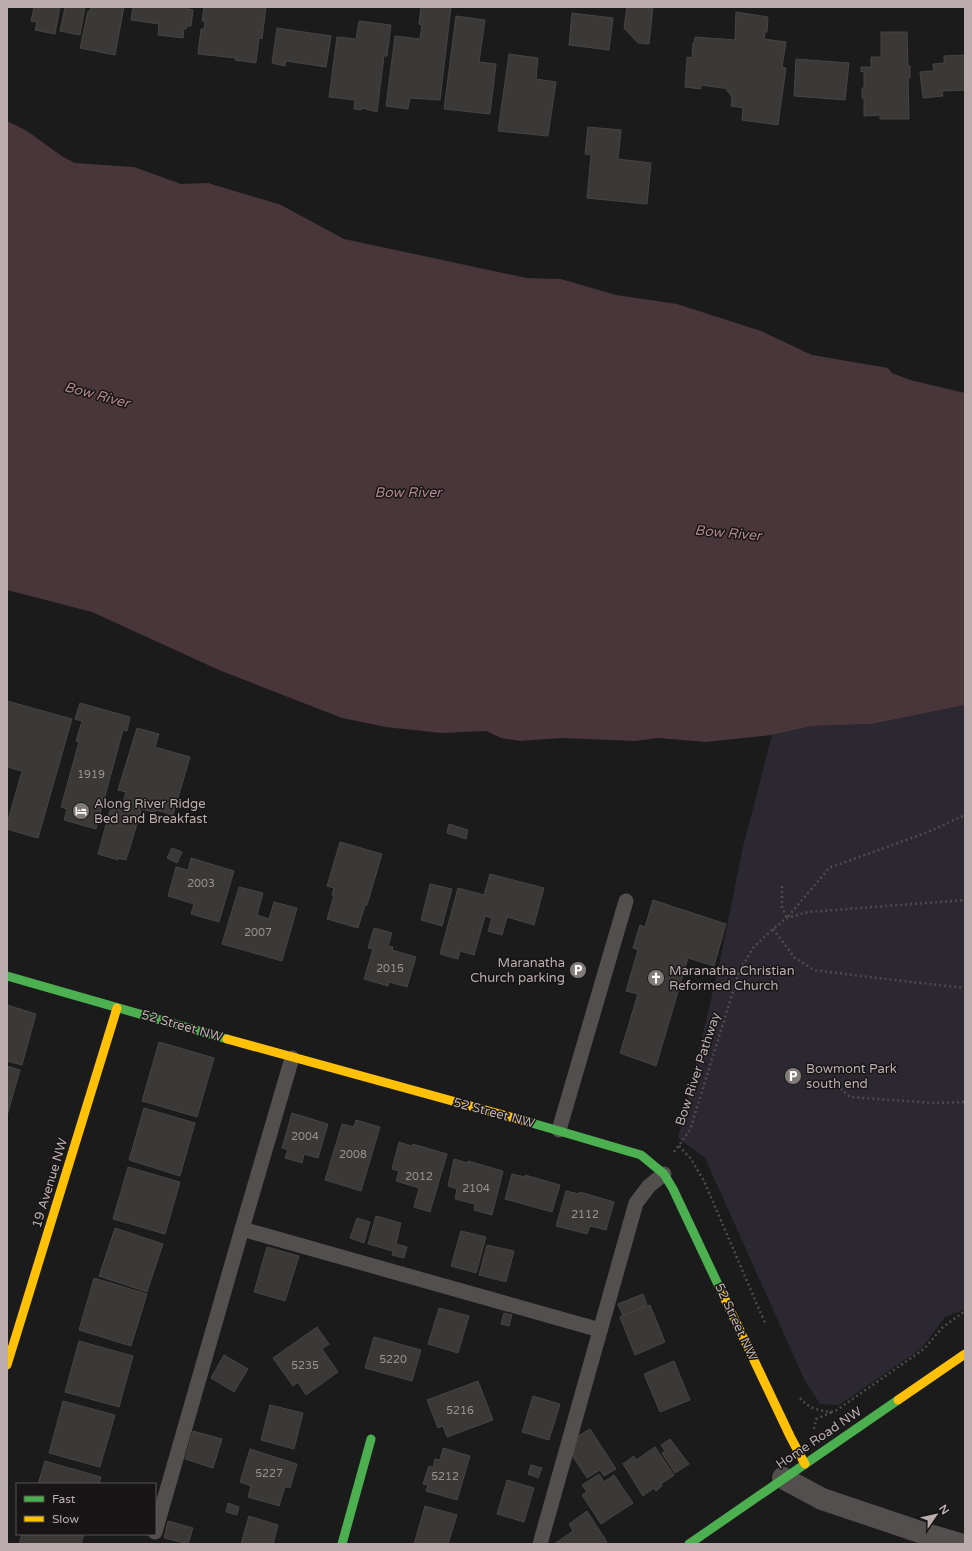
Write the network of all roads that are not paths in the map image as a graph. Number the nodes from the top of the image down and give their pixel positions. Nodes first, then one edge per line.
1 (626, 901) dead end
2 (7, 976) edge
3 (117, 1008) junction
4 (292, 1058) junction
5 (559, 1130) junction
6 (664, 1174) junction
7 (242, 1229) junction
8 (600, 1330) junction
9 (965, 1354) edge
10 (7, 1365) edge
11 (371, 1439) dead end
12 (806, 1464) junction
13 (783, 1478) junction
14 (156, 1530) edge
15 (921, 1539) edge
16 (342, 1544) edge
17 (540, 1544) edge
18 (689, 1544) edge
19 (960, 1544) edge

1 - 5 lane
2 - 3 street, 52 Street NW
3 - 4 street, 52 Street NW
3 - 10 street, 19 Avenue NW
4 - 5 street, 52 Street NW
4 - 7 lane
5 - 6 street, 52 Street NW
6 - 8 lane
6 - 12 street, 52 Street NW
7 - 8 lane
7 - 14 lane
8 - 17 lane
9 - 12 street, Home Road NW
11 - 16 street
12 - 13 street, Home Road NW
13 - 15 street
13 - 18 street, Home Road NW
15 - 19 street

